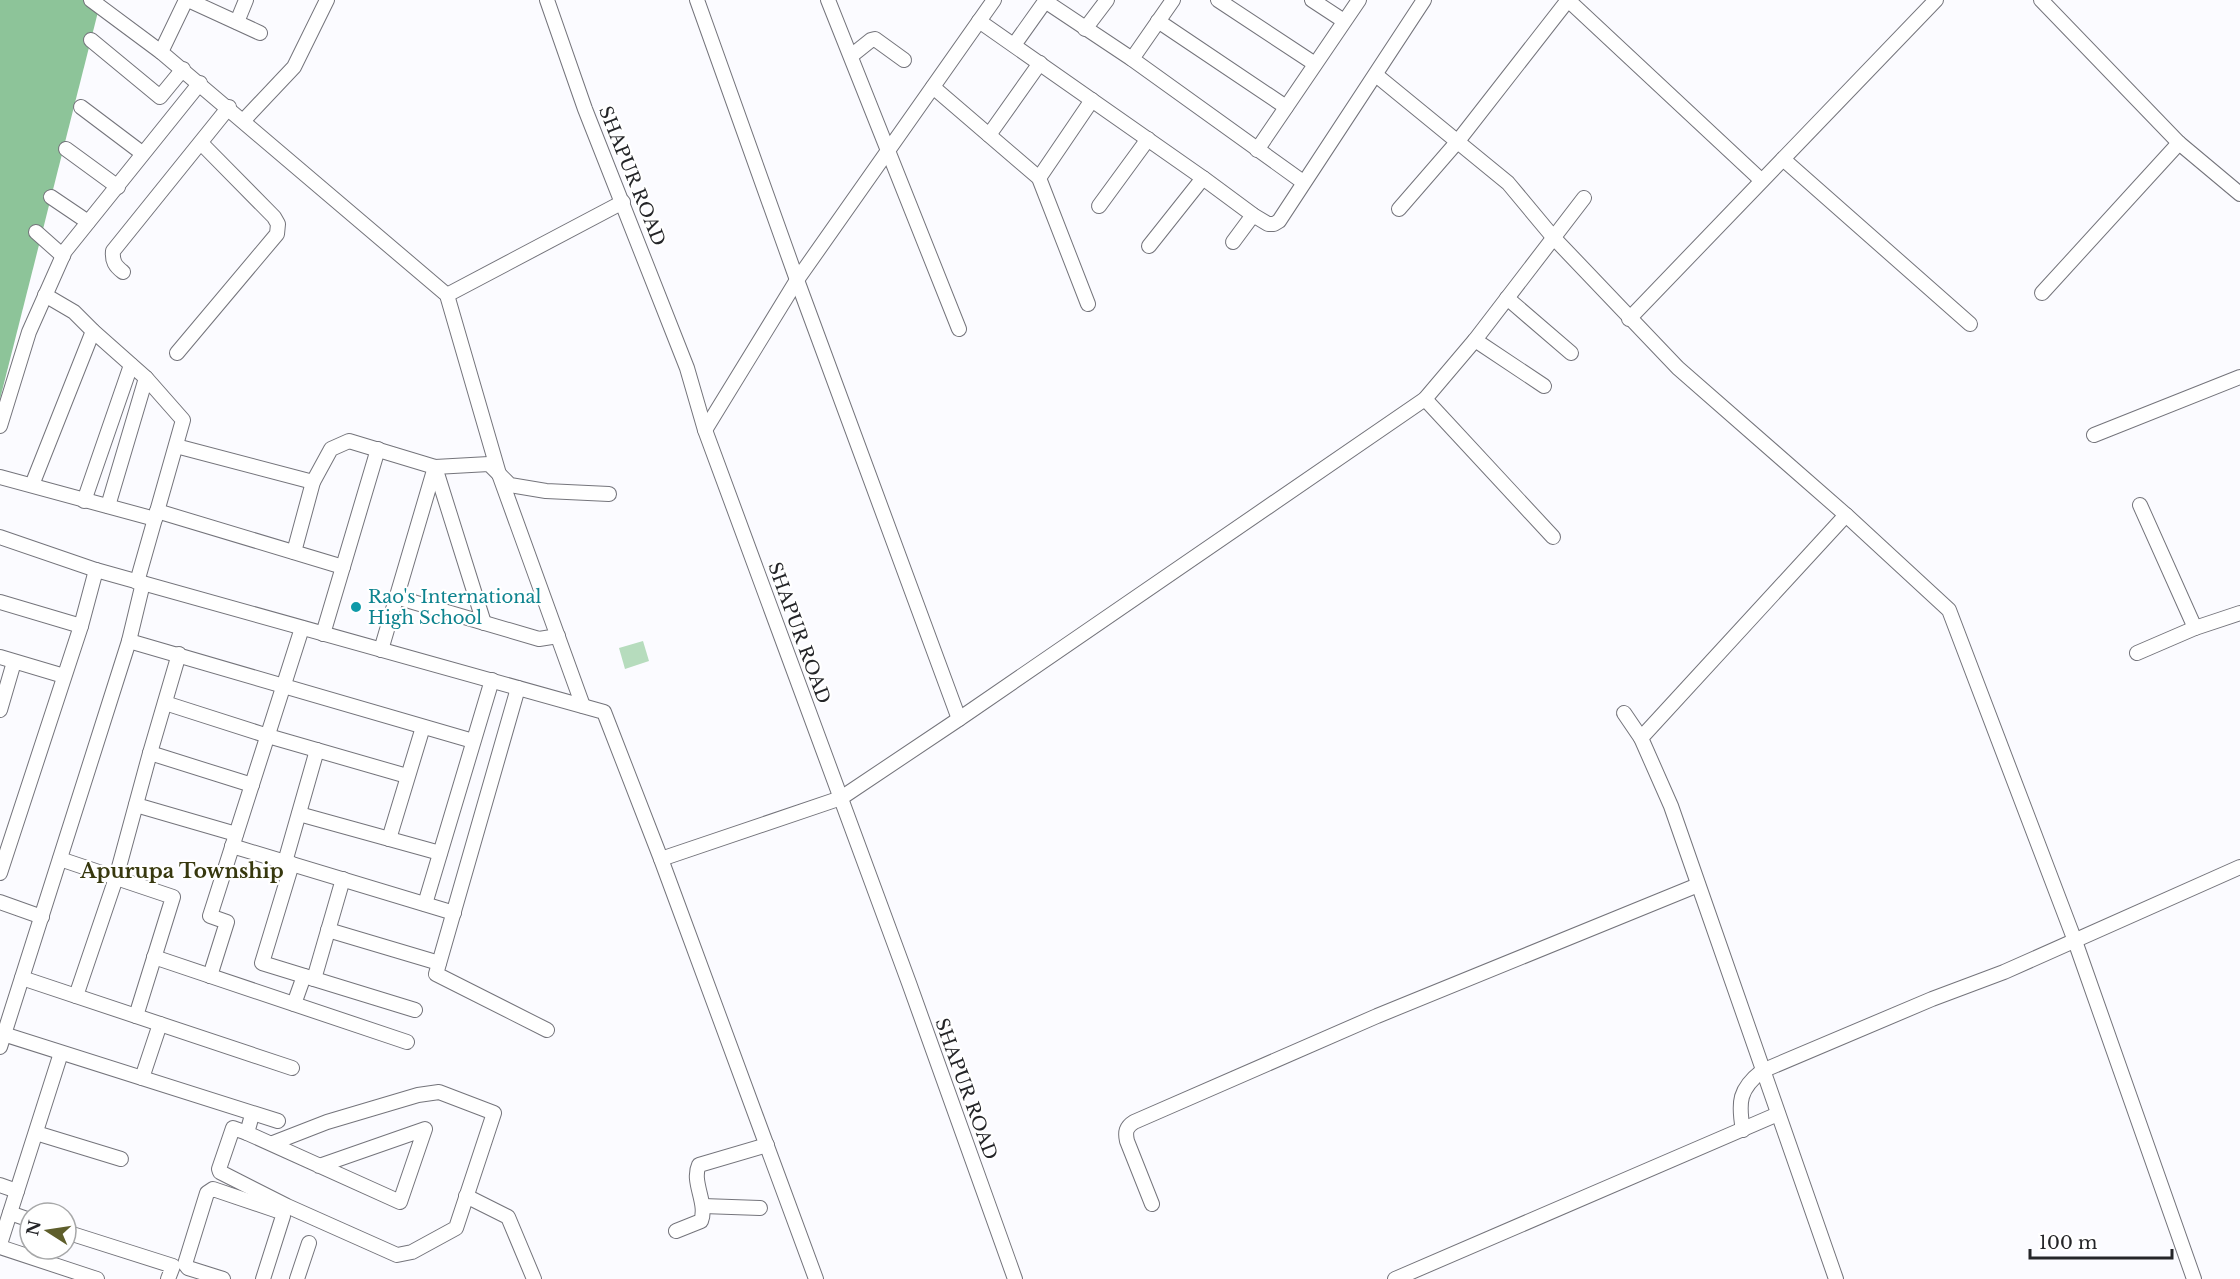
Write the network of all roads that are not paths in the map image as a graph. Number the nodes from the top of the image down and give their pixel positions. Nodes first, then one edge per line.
1 (91, 0) edge
2 (187, 0) edge
3 (246, 0) edge
4 (327, 0) edge
5 (547, 0) edge
6 (697, 0) edge
7 (828, 0) edge
8 (994, 0) edge
9 (1107, 0) edge
10 (1173, 0) edge
11 (1218, 0) edge
12 (1312, 0) edge
13 (1359, 0) edge
14 (1424, 0) edge
15 (1568, 0) edge
16 (1936, 0) edge
17 (2041, 0) edge
18 (1045, 1) edge
19 (979, 21) junction
20 (1158, 21) junction
21 (1344, 21) junction
22 (237, 22) junction
23 (1085, 29) junction
24 (260, 33) dead end
25 (91, 40) dead end
26 (1014, 45) junction
27 (161, 52) junction
28 (851, 56) junction
29 (1132, 59) junction
30 (904, 60) dead end
31 (1040, 63) junction
32 (1315, 64) junction
33 (183, 69) junction
34 (1376, 75) junction
35 (200, 84) junction
36 (933, 87) junction
37 (1092, 100) junction
38 (81, 107) dead end
39 (229, 107) junction
40 (1286, 107) junction
41 (244, 120) junction
42 (989, 135) junction
43 (1148, 139) junction
44 (1458, 141) junction
45 (201, 143) junction
46 (2179, 143) junction
47 (66, 149) dead end
48 (888, 150) junction
49 (1257, 150) junction
50 (142, 153) junction
51 (1784, 159) junction
52 (1039, 178) junction
53 (1203, 178) junction
54 (1761, 180) junction
55 (1303, 182) junction
56 (118, 187) junction
57 (2240, 194) edge
58 (51, 197) dead end
59 (1584, 198) dead end
60 (623, 202) junction
61 (1099, 206) dead end
62 (1400, 209) dead end
63 (1253, 215) junction
64 (88, 222) junction
65 (36, 232) dead end
66 (1552, 237) junction
67 (1233, 242) dead end
68 (1149, 246) dead end
69 (63, 256) junction
70 (123, 272) dead end
71 (797, 280) junction
72 (2042, 293) dead end
73 (45, 295) junction
74 (447, 295) junction
75 (1507, 298) junction
76 (1088, 304) dead end
77 (1629, 319) junction
78 (1970, 324) dead end
79 (959, 329) dead end
80 (93, 331) junction
81 (1475, 340) junction
82 (177, 353) dead end
83 (1571, 353) dead end
84 (130, 365) junction
85 (2240, 377) edge
86 (146, 378) junction
87 (1544, 386) dead end
88 (1425, 399) junction
89 (0, 426) edge
90 (705, 430) junction
91 (2094, 435) dead end
92 (176, 446) junction
93 (378, 449) junction
94 (435, 467) junction
95 (499, 474) junction
96 (0, 477) edge
97 (313, 482) junction
98 (32, 485) junction
99 (609, 494) dead end
100 (84, 501) junction
101 (2140, 505) dead end
102 (108, 506) junction
103 (156, 515) junction
104 (1846, 515) junction
105 (0, 537) edge
106 (1553, 537) dead end
107 (294, 552) junction
108 (343, 567) junction
109 (96, 570) junction
110 (140, 583) junction
111 (396, 597) junction
112 (0, 602) edge
113 (2240, 613) edge
114 (484, 623) junction
115 (81, 626) junction
116 (302, 628) junction
117 (2195, 628) junction
118 (323, 634) junction
119 (558, 636) junction
120 (129, 641) junction
121 (381, 650) junction
122 (2138, 653) dead end
123 (179, 654) junction
124 (0, 657) edge
125 (14, 662) junction
126 (64, 676) junction
127 (492, 680) junction
128 (284, 686) junction
129 (519, 688) junction
130 (165, 703) junction
131 (583, 706) junction
132 (0, 710) edge
133 (1624, 713) dead end
134 (959, 719) junction
135 (423, 727) junction
136 (268, 736) junction
137 (1641, 738) junction
138 (473, 741) junction
139 (317, 750) junction
140 (150, 753) junction
141 (407, 776) junction
142 (252, 785) junction
143 (841, 798) junction
144 (136, 805) junction
145 (299, 814) junction
146 (6, 837) edge
147 (388, 839) junction
148 (234, 840) junction
149 (440, 853) junction
150 (60, 859) junction
151 (661, 859) junction
152 (288, 863) junction
153 (2240, 867) edge
154 (0, 873) edge
155 (116, 878) junction
156 (343, 879) junction
157 (1698, 885) junction
158 (0, 902) edge
159 (425, 904) junction
160 (454, 913) junction
161 (42, 917) junction
162 (328, 930) junction
163 (2075, 940) junction
164 (154, 957) junction
165 (439, 963) junction
166 (210, 976) junction
167 (309, 977) junction
168 (22, 978) junction
169 (76, 996) junction
170 (294, 1004) junction
171 (415, 1010) dead end
172 (136, 1016) junction
173 (160, 1024) junction
174 (547, 1030) dead end
175 (1, 1038) edge
176 (407, 1042) dead end
177 (61, 1053) junction
178 (292, 1068) dead end
179 (1762, 1071) junction
180 (142, 1078) junction
181 (238, 1110) junction
182 (1778, 1114) junction
183 (252, 1115) junction
184 (278, 1121) dead end
185 (233, 1128) junction
186 (1743, 1130) junction
187 (36, 1133) junction
188 (247, 1133) junction
189 (273, 1143) junction
190 (766, 1145) junction
191 (121, 1159) dead end
192 (319, 1166) junction
193 (0, 1185) edge
194 (17, 1191) junction
195 (466, 1196) junction
196 (1152, 1204) dead end
197 (703, 1206) junction
198 (760, 1208) dead end
199 (10, 1213) junction
200 (18, 1216) edge
201 (676, 1231) dead end
202 (78, 1236) edge
203 (309, 1243) dead end
204 (0, 1246) edge
205 (97, 1279) edge
206 (168, 1279) edge
207 (223, 1279) edge
208 (263, 1279) edge
209 (297, 1279) edge
210 (534, 1279) edge
211 (816, 1279) edge
212 (1015, 1279) edge
213 (1395, 1279) edge
214 (1836, 1279) edge
215 (2194, 1279) edge

1 - 27 street
2 - 22 street
2 - 27 street
3 - 22 street
4 - 41 street
5 - 60 street, SHAPUR ROAD
6 - 71 street
7 - 28 street
8 - 19 street
9 - 23 street
10 - 20 street
11 - 32 street
12 - 21 street
13 - 21 street
14 - 34 street
15 - 44 street
15 - 54 street
16 - 51 street
17 - 46 street
18 - 23 street
18 - 26 street
19 - 26 street
19 - 36 street
20 - 29 street
20 - 40 street
21 - 32 street
22 - 24 street
23 - 29 street
25 - 33 street
26 - 31 street
27 - 33 street
28 - 30 street
28 - 48 street
29 - 49 street
31 - 37 street
31 - 42 street
32 - 40 street
33 - 35 street
34 - 44 street
34 - 55 street
35 - 39 street
35 - 50 street
36 - 42 street
36 - 48 street
37 - 43 street
37 - 52 street
38 - 50 street
39 - 41 street
39 - 45 street
40 - 49 street
41 - 74 street
42 - 52 street
43 - 53 street
43 - 61 street
44 - 62 street
44 - 66 street
45 - 70 street
45 - 82 street
46 - 57 street
46 - 72 street
47 - 56 street
48 - 71 street
48 - 79 street
49 - 55 street
50 - 56 street
51 - 54 street
51 - 78 street
52 - 76 street
53 - 63 street
53 - 68 street
54 - 77 street
55 - 63 street
56 - 64 street
58 - 64 street
59 - 66 street
60 - 74 street
60 - 90 street, SHAPUR ROAD
63 - 67 street
64 - 69 street
65 - 69 street
66 - 75 street
66 - 77 street
69 - 73 street
71 - 90 street
71 - 134 street
73 - 80 street
73 - 89 street
74 - 95 street
75 - 81 street
75 - 83 street
77 - 104 street
80 - 84 street
80 - 98 street
81 - 87 street
81 - 88 street
84 - 86 street
84 - 100 street
85 - 91 street
86 - 92 street
86 - 102 street
88 - 106 street
88 - 134 street
90 - 143 street, SHAPUR ROAD
92 - 97 street
92 - 103 street
93 - 94 street
93 - 97 street
93 - 108 street
94 - 95 street
94 - 111 street
94 - 114 street
95 - 99 street
95 - 119 street
96 - 98 street
97 - 107 street
98 - 100 street
100 - 102 street
101 - 117 street
102 - 103 street
103 - 107 street
103 - 110 street
104 - 137 street
104 - 163 street
105 - 109 street
107 - 108 street
108 - 118 street
109 - 110 street
109 - 115 street
110 - 116 street
110 - 120 street
111 - 114 street
111 - 121 street
112 - 115 street
113 - 117 street
114 - 119 street
115 - 126 street
116 - 118 street
116 - 128 street
117 - 122 street
118 - 121 street
119 - 131 street
120 - 123 street
120 - 150 street
121 - 127 street
123 - 128 street
123 - 130 street
124 - 125 street
125 - 126 street
125 - 132 street
126 - 146 street
127 - 129 street
127 - 138 street
128 - 135 street
128 - 136 street
129 - 131 street
129 - 160 street
130 - 136 street
130 - 140 street
131 - 151 street
133 - 137 street
134 - 143 street
135 - 138 street
135 - 141 street
136 - 139 street
136 - 142 street
137 - 157 street
138 - 149 street
139 - 141 street
139 - 145 street
140 - 142 street
140 - 144 street
141 - 147 street
142 - 148 street
143 - 151 street
143 - 212 street, SHAPUR ROAD
144 - 148 street
144 - 155 street
145 - 147 street
145 - 152 street
146 - 154 street
147 - 149 street
148 - 152 street
148 - 166 street
149 - 159 street
150 - 155 street
150 - 161 street
151 - 190 street
152 - 156 street
152 - 167 street
153 - 163 street
155 - 164 street
155 - 169 street
156 - 159 street
156 - 162 street
157 - 179 street
157 - 196 street
158 - 161 street
159 - 160 street
160 - 165 street
161 - 168 street
162 - 165 street
162 - 167 street
163 - 179 street
163 - 215 street
164 - 166 street
164 - 172 street
165 - 174 street
166 - 170 street
167 - 170 street
167 - 171 street
168 - 169 street
168 - 175 street
169 - 172 street
170 - 176 street
172 - 173 street
173 - 178 street
173 - 180 street
175 - 177 street
177 - 180 street
177 - 187 street
179 - 182 street
179 - 186 street
180 - 181 street
181 - 183 street
181 - 185 street
182 - 186 street
182 - 214 street
183 - 184 street
183 - 188 street
185 - 188 street
185 - 195 street
186 - 213 street
187 - 191 street
187 - 194 street
188 - 189 street
189 - 192 street
189 - 195 street
190 - 197 street
190 - 211 street
192 - 192 street
193 - 194 street
194 - 199 street
195 - 210 street
197 - 198 street
197 - 201 street
199 - 200 street
199 - 204 street
202 - 206 street
203 - 209 street
204 - 205 street
207 - 208 street

